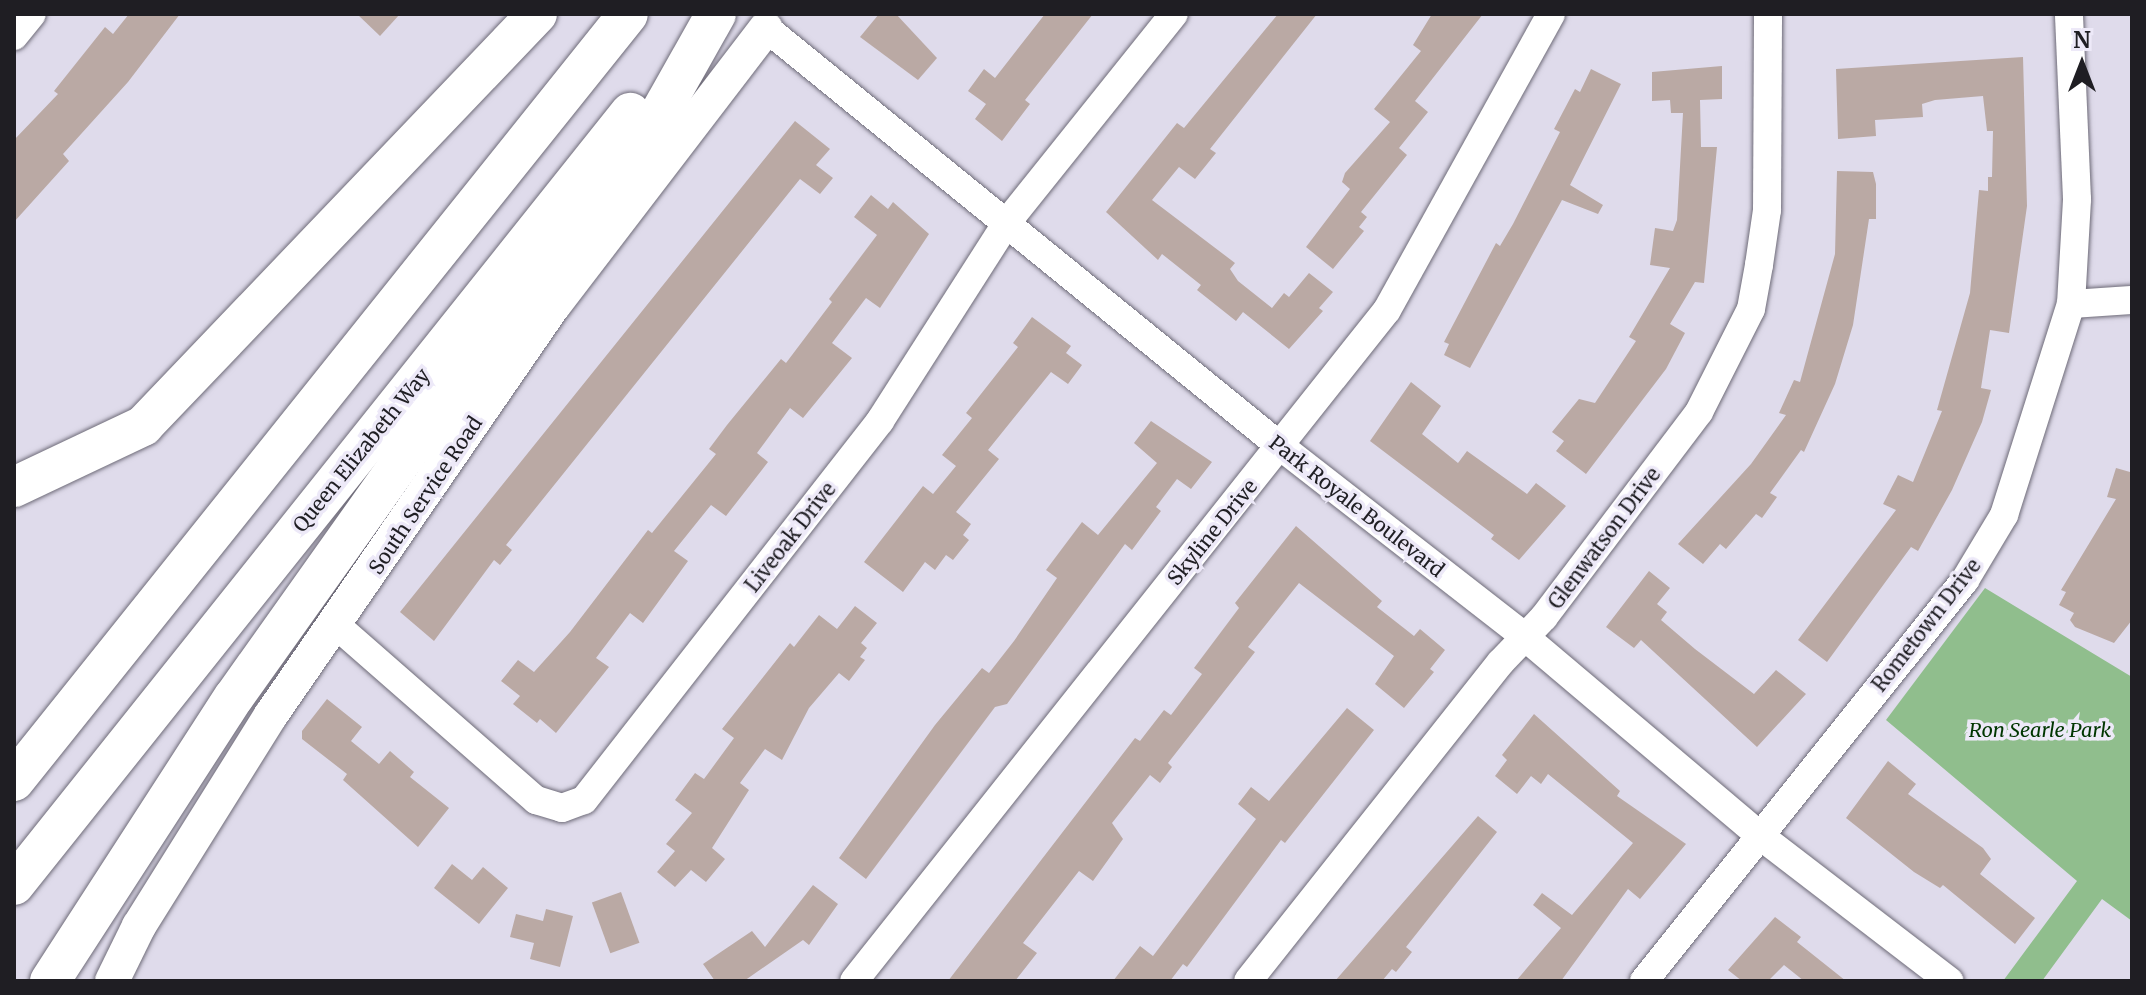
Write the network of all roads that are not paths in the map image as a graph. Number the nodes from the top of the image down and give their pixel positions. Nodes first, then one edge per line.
1 (32, 14) edge
2 (537, 14) edge
3 (628, 14) edge
4 (708, 14) edge
5 (716, 14) edge
6 (1174, 14) edge
7 (1551, 14) edge
8 (1768, 14) edge
9 (2069, 14) edge
10 (766, 28) joint
11 (14, 36) edge
12 (1008, 221) junction
13 (2132, 300) edge
14 (2071, 304) junction
15 (1280, 446) junction
16 (14, 487) edge
17 (336, 625) junction
18 (1525, 637) junction
19 (14, 781) edge
20 (1759, 835) junction
21 (14, 885) edge
22 (50, 981) edge
23 (112, 981) edge
24 (854, 981) edge
25 (1248, 981) edge
26 (1644, 981) edge
27 (1949, 981) edge

1 - 11 street
2 - 16 highway
3 - 19 highway
4 - 21 highway, Queen Elizabeth Way
5 - 22 highway
6 - 12 street, Liveoak Drive
7 - 15 street, Skyline Drive
8 - 18 street, Glenwatson Drive
9 - 14 street, Rometown Drive
10 - 12 street, Park Royale Boulevard
10 - 17 main road, South Service Road
12 - 15 street, Park Royale Boulevard
12 - 17 street, Liveoak Drive
13 - 14 street
14 - 20 street, Rometown Drive
15 - 18 street, Park Royale Boulevard
15 - 24 street, Skyline Drive
17 - 23 main road, South Service Road
18 - 20 street, Park Royale Boulevard
18 - 25 street, Glenwatson Drive
20 - 26 street, Rometown Drive
20 - 27 street, Park Royale Boulevard

